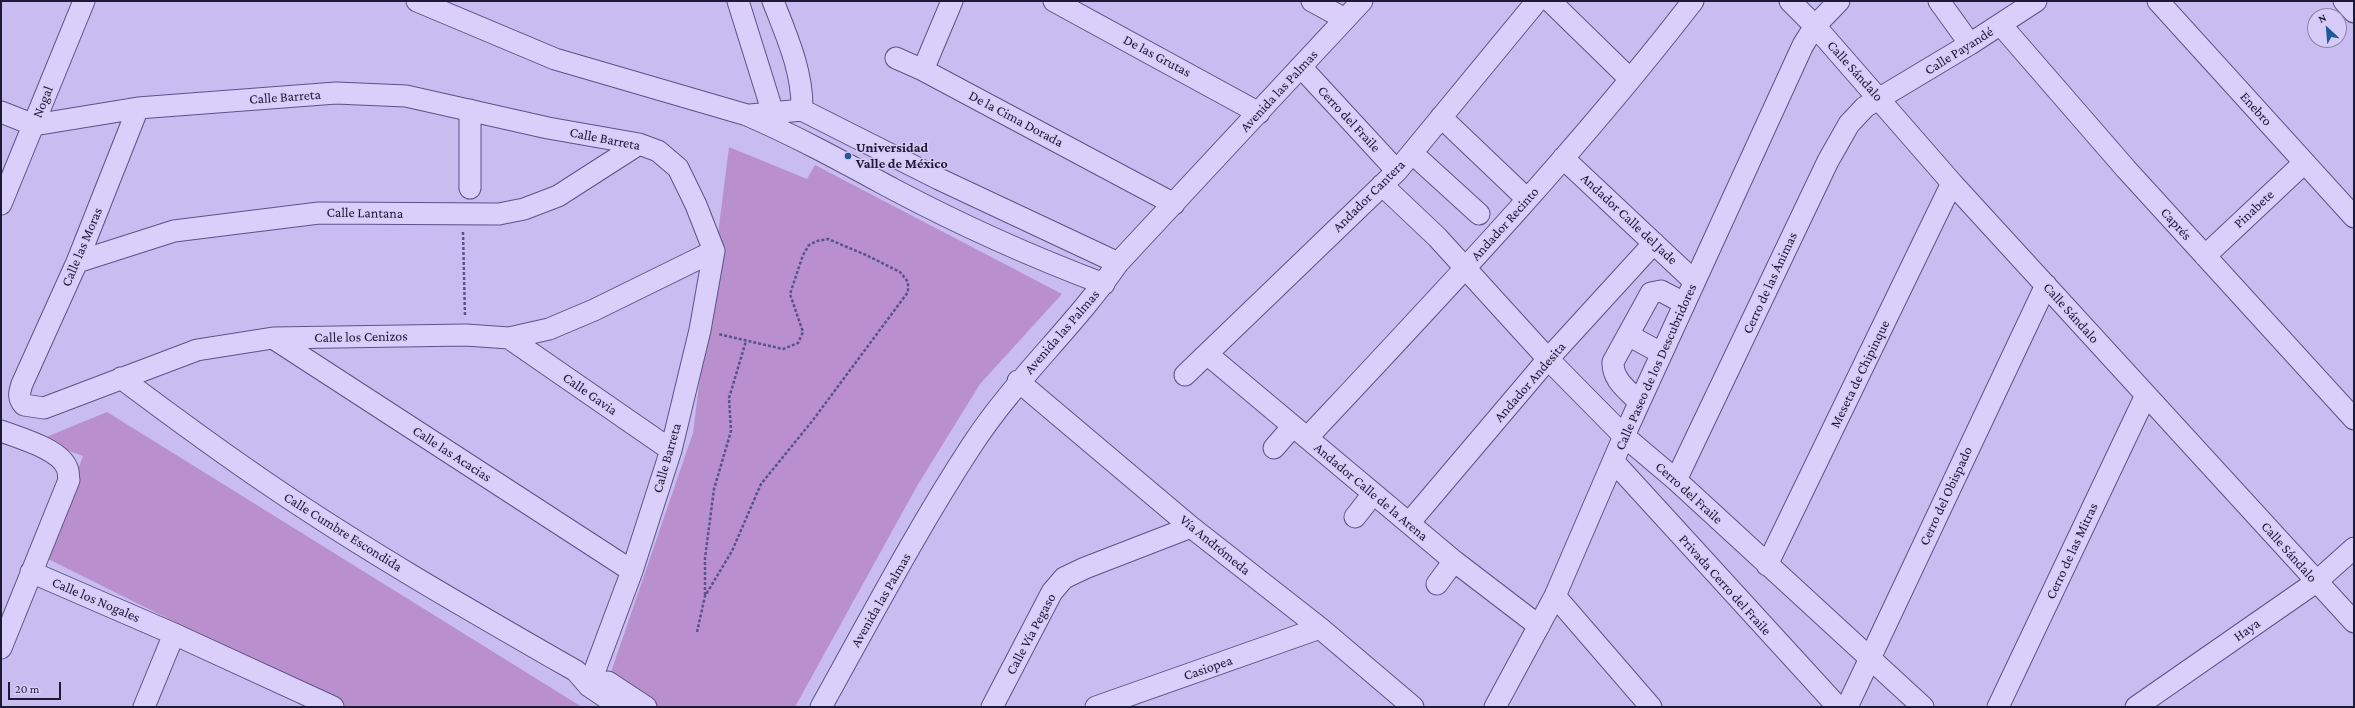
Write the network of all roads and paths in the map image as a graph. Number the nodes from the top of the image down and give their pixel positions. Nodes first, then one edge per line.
1 (84, 1) edge
2 (417, 1) edge
3 (738, 1) edge
4 (773, 1) edge
5 (952, 1) edge
6 (1054, 1) edge
7 (1312, 1) edge
8 (1362, 1) edge
9 (1537, 1) edge
10 (1550, 1) edge
11 (1693, 1) edge
12 (1790, 1) edge
13 (1839, 1) edge
14 (1939, 1) edge
15 (2036, 1) edge
16 (2158, 1) edge
17 (2344, 1) edge
18 (2354, 12) edge
19 (1345, 19) junction
20 (2001, 25) junction
21 (1815, 26) junction
22 (1970, 44) junction
23 (896, 58) dead end
24 (1301, 67) junction
25 (923, 70) junction
26 (1630, 79) junction
27 (1880, 99) junction
28 (138, 108) junction
29 (470, 110) junction
30 (802, 110) junction
31 (1, 112) edge
32 (1259, 113) junction
33 (1441, 117) junction
34 (776, 121) junction
35 (34, 125) junction
36 (854, 136) junction
37 (639, 144) junction
38 (1412, 154) junction
39 (1563, 158) junction
40 (841, 160) junction
41 (2304, 163) junction
42 (1389, 178) junction
43 (1952, 183) junction
44 (470, 188) dead end
45 (1528, 199) junction
46 (1, 204) edge
47 (1174, 204) junction
48 (1479, 214) dead end
49 (462, 215) junction
50 (2354, 217) edge
51 (1654, 243) junction
52 (714, 251) junction
53 (2205, 256) junction
54 (77, 262) junction
55 (1118, 263) junction
56 (1466, 268) junction
57 (1694, 281) junction
58 (1104, 284) junction
59 (2046, 286) junction
60 (1684, 303) junction
61 (700, 330) junction
62 (466, 335) junction
63 (1628, 335) junction
64 (273, 338) junction
65 (509, 338) junction
66 (746, 341) junction
67 (1661, 353) junction
68 (1207, 354) junction
69 (1548, 359) junction
70 (1185, 375) dead end
71 (121, 378) junction
72 (1018, 381) junction
73 (22, 384) joint
74 (2146, 396) junction
75 (1639, 402) junction
76 (2354, 419) edge
77 (1, 431) edge
78 (1300, 432) junction
79 (1624, 436) junction
80 (1274, 448) dead end
81 (671, 450) junction
82 (1614, 462) junction
83 (1676, 480) junction
84 (1373, 494) junction
85 (1355, 517) dead end
86 (1409, 523) junction
87 (1191, 527) junction
88 (2354, 548) edge
89 (1454, 561) junction
90 (1767, 565) junction
91 (632, 571) junction
92 (31, 572) junction
93 (2316, 582) junction
94 (1437, 584) dead end
95 (705, 596) junction
96 (1555, 596) junction
97 (2354, 622) edge
98 (1539, 626) junction
99 (1320, 628) junction
100 (697, 632) dead end
101 (174, 634) junction
102 (1, 648) edge
103 (1870, 658) junction
104 (587, 677) junction
105 (312, 703) edge
106 (144, 707) edge
107 (333, 707) edge
108 (620, 707) edge
109 (646, 707) edge
110 (821, 707) edge
111 (992, 707) edge
112 (1096, 707) edge
113 (1413, 707) edge
114 (1495, 707) edge
115 (1650, 707) edge
116 (1838, 707) edge
117 (1847, 707) edge
118 (1923, 707) edge
119 (1998, 707) edge
120 (2136, 707) edge

1 - 35 street, Nogal
2 - 34 street
3 - 34 street
4 - 30 street
5 - 25 street
6 - 32 street, De las Grutas
7 - 19 street
8 - 19 street, Avenida las Palmas
9 - 33 street, Andador Cantera
10 - 26 street
11 - 26 street, Andador Recinto
12 - 21 street, Calle Sándalo
13 - 21 street, Calle Paseo de los Descubridores
14 - 22 street
15 - 20 street, Calle Payandé
16 - 41 street, Enebro
17 - 18 street
19 - 24 street, Avenida las Palmas
20 - 22 street, Calle Payandé
20 - 53 street, Caprés
21 - 27 street, Calle Sándalo
21 - 57 street, Calle Paseo de los Descubridores
22 - 27 street, Calle Payandé
23 - 25 street, De la Cima Dorada
24 - 32 street, Avenida las Palmas
24 - 42 street, Cerro del Fraile
25 - 47 street, De la Cima Dorada
26 - 39 street, Andador Recinto
27 - 43 street, Calle Sándalo
27 - 83 street, Cerro de las Ánimas
28 - 29 street, Calle Barreta
28 - 35 street, Calle Barreta
28 - 54 street, Calle las Moras
29 - 37 street, Calle Barreta
29 - 44 street
30 - 34 street
30 - 36 street
31 - 35 street
32 - 47 street, Avenida las Palmas
33 - 38 street, Andador Cantera
33 - 45 street
34 - 40 street
35 - 46 street, Nogal
36 - 40 street
36 - 55 street
37 - 49 street, Calle Lantana
37 - 52 street, Calle Barreta
38 - 42 street, Andador Cantera
38 - 48 street
39 - 45 street, Andador Recinto
39 - 51 street, Andador Calle del Jade
40 - 58 street
41 - 50 street, Enebro
41 - 53 street, Pinabete
42 - 56 street, Cerro del Fraile
42 - 68 street, Andador Cantera
43 - 59 street, Calle Sándalo
43 - 90 street, Meseta de Chipinque
45 - 56 street, Andador Recinto
47 - 55 street, Avenida las Palmas
49 - 54 street, Calle Lantana
49 - 62 path
51 - 57 street, Andador Calle del Jade
51 - 69 street, Andador Andesita
52 - 61 street, Calle Barreta
52 - 65 street, Calle los Cenizos
53 - 76 street, Caprés
54 - 73 street, Calle las Moras
55 - 58 street, Avenida las Palmas
56 - 69 street, Cerro del Fraile
56 - 78 street, Andador Recinto
57 - 60 street, Calle Paseo de los Descubridores
58 - 72 street, Avenida las Palmas
59 - 74 street, Calle Sándalo
59 - 103 street, Cerro del Obispado
60 - 63 street
60 - 67 street, Calle Paseo de los Descubridores
61 - 66 path
61 - 81 street, Calle Barreta
62 - 64 street, Calle los Cenizos
62 - 65 street, Calle los Cenizos
63 - 67 street
63 - 75 street
64 - 71 street, Calle los Cenizos
64 - 91 street, Calle las Acacias
65 - 81 street, Calle Gavia
66 - 95 path
66 - 95 path
67 - 75 street, Calle Paseo de los Descubridores
68 - 70 street, Andador Cantera
68 - 78 street, Andador Calle de la Arena
69 - 79 street, Cerro del Fraile
69 - 86 street, Andador Andesita
71 - 73 street, Calle los Cenizos
71 - 104 street, Calle Cumbre Escondida
72 - 87 street, Vía Andrómeda
72 - 110 street, Avenida las Palmas
74 - 93 street, Calle Sándalo
74 - 119 street, Cerro de las Mitras
75 - 79 street, Calle Paseo de los Descubridores
77 - 92 street
78 - 80 street, Andador Recinto
78 - 84 street, Andador Calle de la Arena
79 - 82 street, Calle Paseo de los Descubridores
79 - 83 street, Cerro del Fraile
81 - 91 street, Calle Barreta
82 - 96 street, Calle Paseo de los Descubridores
82 - 116 street, Privada Cerro del Fraile
83 - 90 street, Cerro del Fraile
84 - 85 street
84 - 86 street, Andador Calle de la Arena
86 - 89 street, Andador Calle de la Arena
87 - 99 street, Vía Andrómeda
87 - 111 street, Calle Vía Pegaso
88 - 93 street, Haya
89 - 94 street
89 - 98 street, Andador Calle de la Arena
90 - 103 street, Cerro del Fraile
91 - 104 street, Calle Barreta
92 - 101 street, Calle los Nogales
92 - 102 street
93 - 97 street, Calle Sándalo
93 - 120 street, Haya
95 - 100 path
96 - 98 street, Calle Paseo de los Descubridores
96 - 115 street
98 - 114 street, Calle Paseo de los Descubridores
99 - 112 street, Casiopea
99 - 113 street, Vía Andrómeda
101 - 105 street, Calle los Nogales
101 - 106 street
103 - 117 street, Cerro del Obispado
103 - 118 street, Cerro del Fraile
104 - 108 street, Calle Cumbre Escondida
104 - 109 street, Calle Cumbre Escondida
105 - 107 street, Calle los Nogales

